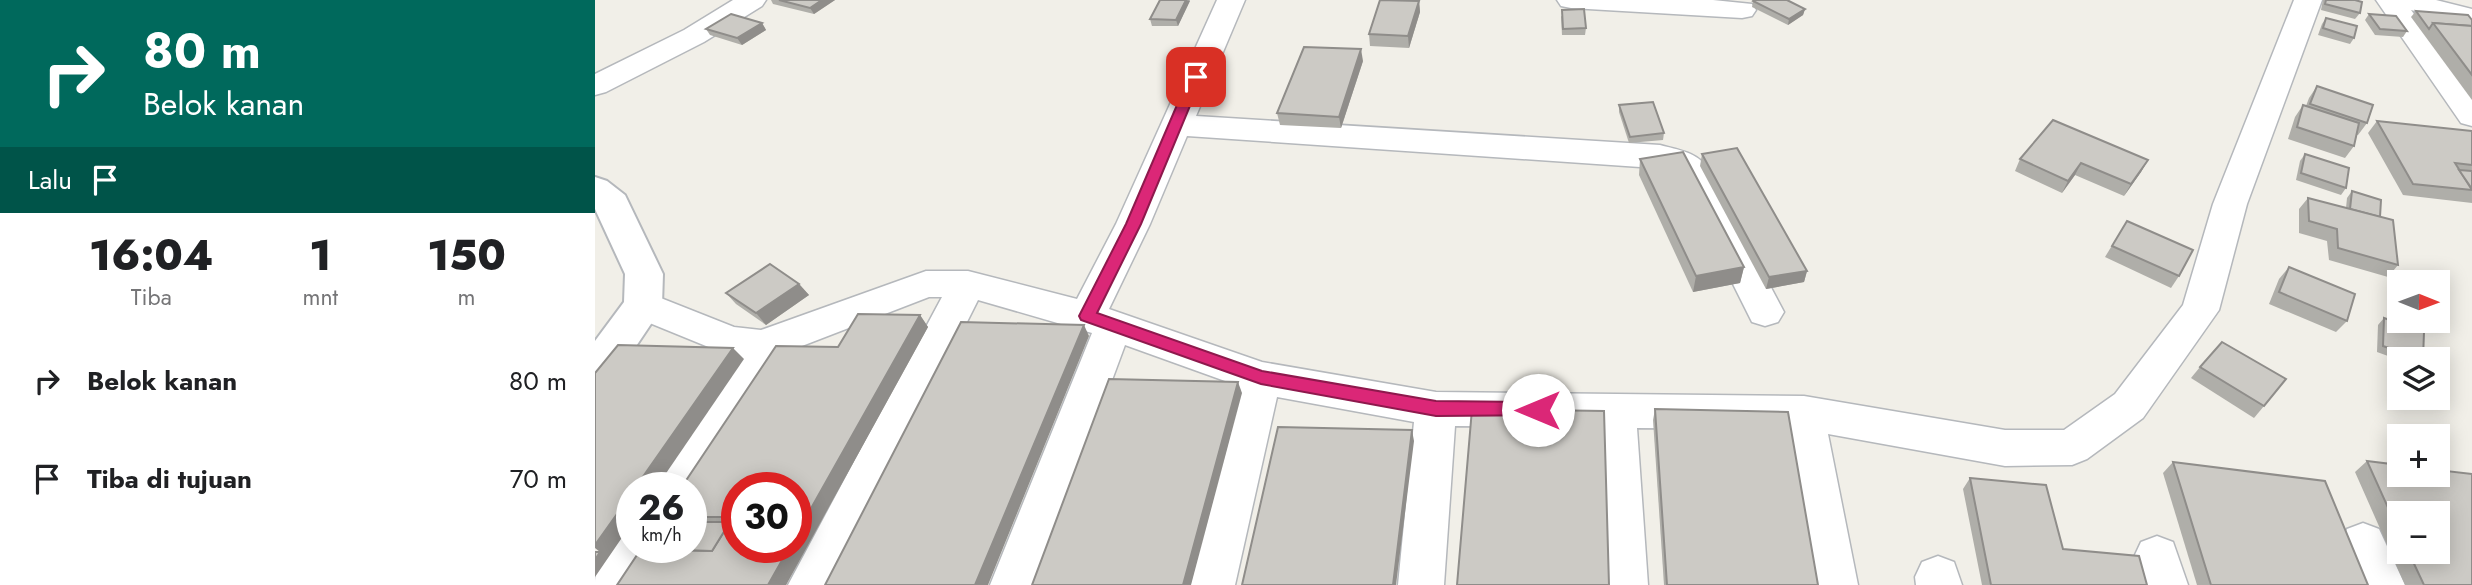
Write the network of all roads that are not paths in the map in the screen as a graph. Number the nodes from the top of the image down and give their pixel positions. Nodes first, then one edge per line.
1 (752, 0) edge
2 (1231, 0) edge
3 (1571, 0) edge
4 (2308, 0) edge
5 (2390, 0) edge
6 (2405, 0) edge
7 (1742, 10) dead end
8 (2472, 18) edge
9 (595, 86) edge
10 (2472, 116) edge
11 (1176, 125) junction
12 (595, 189) edge
13 (968, 284) junction
14 (643, 304) junction
15 (1765, 312) dead end
16 (1100, 321) junction
17 (762, 345) junction
18 (595, 373) edge
19 (1261, 378) junction
20 (1436, 409) junction
21 (1615, 410) junction
22 (1804, 413) junction
23 (681, 472) edge
24 (2364, 543) dead end
25 (623, 563) edge
26 (609, 585) edge
27 (811, 585) edge
28 (1013, 585) edge
29 (1212, 585) edge
30 (1421, 585) edge
31 (1625, 585) edge
32 (1835, 585) edge
33 (2382, 585) edge

1 - 9 street
2 - 11 street
3 - 7 street
4 - 22 street
5 - 10 street
6 - 8 street
11 - 15 street
11 - 16 street
12 - 14 street
13 - 16 street
13 - 17 street
13 - 27 street
14 - 17 street
14 - 18 street
16 - 19 street
16 - 28 street
17 - 23 street
19 - 20 street
19 - 29 street
20 - 21 street
20 - 30 street
21 - 22 street
21 - 31 street
22 - 32 street
24 - 33 street
25 - 26 street

